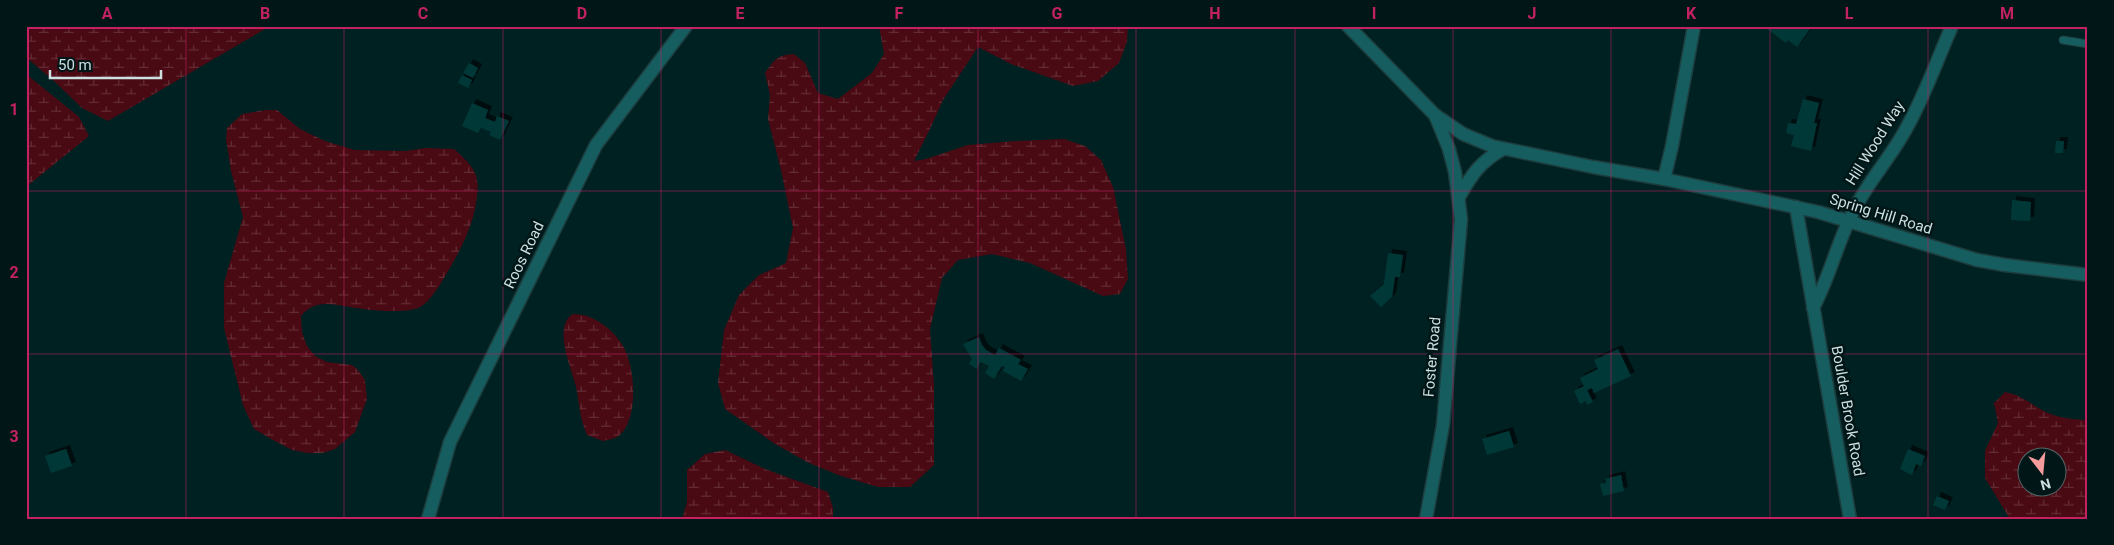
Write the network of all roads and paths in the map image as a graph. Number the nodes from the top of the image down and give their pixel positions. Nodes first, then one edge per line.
1 (686, 26) edge
2 (1348, 26) edge
3 (1694, 26) edge
4 (1952, 26) edge
5 (2063, 40) dead end
6 (2088, 44) edge
7 (1435, 115) junction
8 (1503, 149) junction
9 (1664, 179) junction
10 (1459, 197) junction
11 (1796, 207) junction
12 (1848, 221) junction
13 (2088, 275) edge
14 (1813, 308) junction
15 (428, 519) edge
16 (1426, 519) edge
17 (1850, 519) edge

1 - 15 street, Roos Road
2 - 7 street, Spring Hill Road
3 - 9 street
4 - 12 street, Hill Wood Way
5 - 6 lane
7 - 8 street, Spring Hill Road
7 - 10 street, Foster Road
8 - 9 street, Spring Hill Road
8 - 10 street
9 - 11 street, Spring Hill Road
10 - 16 street, Foster Road
11 - 12 street, Spring Hill Road
11 - 14 street, Boulder Brook Road
12 - 13 street, Spring Hill Road
12 - 14 street
14 - 17 street, Boulder Brook Road

